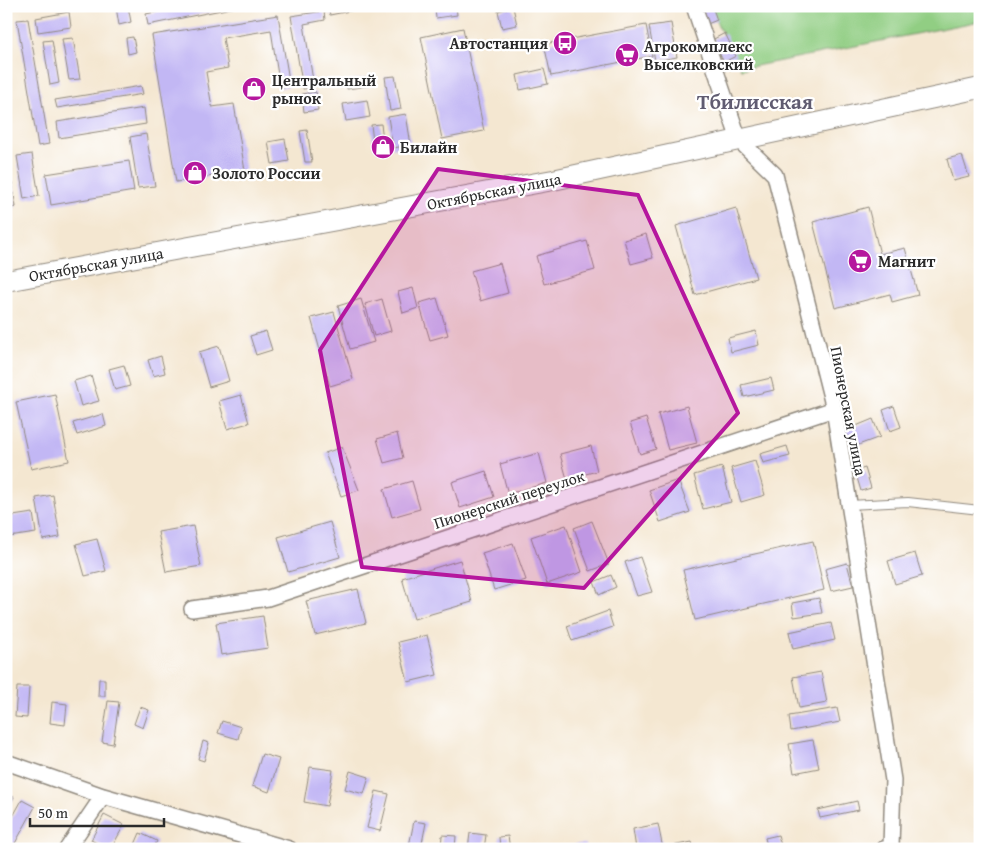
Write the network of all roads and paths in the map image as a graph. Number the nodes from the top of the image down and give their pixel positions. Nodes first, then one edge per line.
1 (694, 6) edge
2 (980, 88) edge
3 (739, 140) junction
4 (6, 281) edge
5 (834, 409) junction
6 (849, 505) junction
7 (980, 510) edge
8 (192, 609) dead end
9 (6, 762) edge
10 (103, 796) junction
11 (888, 848) edge
12 (67, 849) edge
13 (290, 849) edge

1 - 3 street, Пионерская улица
2 - 3 main road, Октябрьская улица
3 - 4 main road, Октябрьская улица
3 - 5 street, Пионерская улица
5 - 6 street, Пионерская улица
5 - 8 street, Пионерский переулок
6 - 7 lane
6 - 11 street, Пионерская улица
9 - 10 street
10 - 12 street
10 - 13 street

